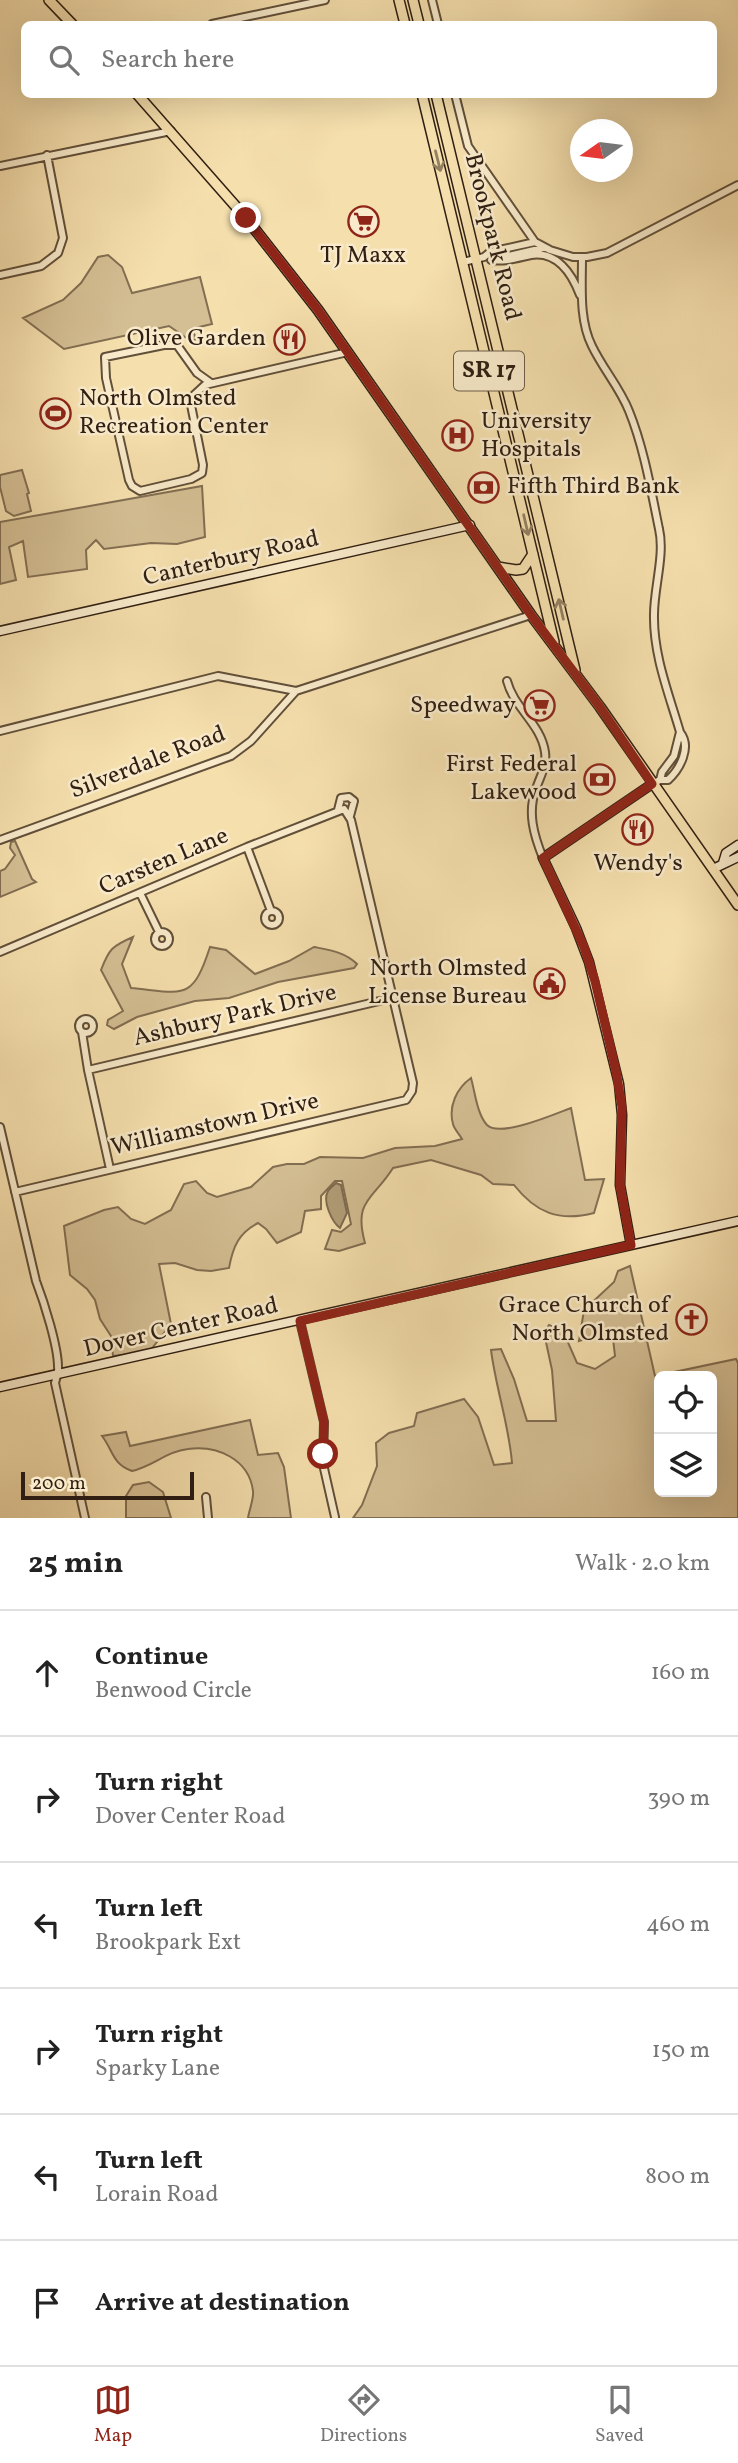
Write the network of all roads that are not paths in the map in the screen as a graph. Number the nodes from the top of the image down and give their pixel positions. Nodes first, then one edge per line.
1 (326, 0) edge
2 (399, 0) edge
3 (413, 0) edge
4 (432, 0) edge
5 (52, 1) edge
6 (69, 21) edge
7 (226, 21) edge
8 (404, 21) edge
9 (418, 21) edge
10 (437, 21) edge
11 (142, 98) edge
12 (423, 98) edge
13 (437, 98) edge
14 (456, 98) edge
15 (171, 131) junction
16 (47, 155) junction
17 (0, 166) edge
18 (738, 185) edge
19 (535, 242) junction
20 (544, 247) junction
21 (582, 257) junction
22 (484, 259) junction
23 (463, 262) junction
24 (0, 275) edge
25 (583, 301) junction
26 (348, 352) junction
27 (211, 383) junction
28 (470, 525) junction
29 (533, 554) junction
30 (498, 566) junction
31 (531, 615) junction
32 (0, 631) edge
33 (555, 647) junction
34 (576, 676) junction
35 (507, 681) dead end
36 (296, 691) junction
37 (0, 731) edge
38 (656, 782) junction
39 (341, 810) junction
40 (350, 816) junction
41 (0, 841) edge
42 (738, 845) edge
43 (247, 847) junction
44 (738, 857) edge
45 (543, 858) junction
46 (723, 863) junction
47 (713, 869) junction
48 (140, 893) junction
49 (738, 905) edge
50 (271, 911) dead end
51 (159, 932) dead end
52 (0, 952) edge
53 (392, 998) junction
54 (82, 1032) dead end
55 (88, 1070) junction
56 (0, 1127) edge
57 (110, 1169) junction
58 (15, 1192) junction
59 (738, 1221) edge
60 (631, 1245) junction
61 (300, 1321) junction
62 (57, 1375) junction
63 (0, 1387) edge
64 (206, 1497) dead end
65 (335, 1517) edge
66 (85, 1518) edge
67 (208, 1518) edge

1 - 7 street
2 - 8 main road
3 - 9 main road
4 - 10 street
5 - 6 main road
11 - 15 main road
12 -> 23 main road, Brookpark Road / SR 17
13 - 22 main road, Brookpark Road / SR 17
14 - 19 street
15 - 16 street
15 - 26 main road
16 - 17 street
16 - 24 street
18 - 21 street
19 - 20 street
19 - 22 street
20 - 21 street
20 - 22 street
21 - 25 street
22 - 23 street
22 - 25 street
34 -> 22 main road, Brookpark Road / SR 17
23 -> 29 main road, Brookpark Road / SR 17
25 - 38 street
26 - 27 street
26 - 28 main road
27 - 27 street
28 - 30 main road
28 - 32 street, Canterbury Road
29 - 30 main road
29 - 33 main road, Brookpark Road / SR 17
30 - 31 main road
31 - 33 main road
31 - 36 street
33 - 34 main road
34 - 38 main road
35 - 45 street
36 - 37 street
36 - 41 street, Silverdale Road
38 - 45 street
38 - 47 main road
39 - 40 street
39 - 40 street, Carsten Lane
39 - 43 street, Carsten Lane
40 - 53 street
42 - 46 street
43 - 48 street, Carsten Lane
43 - 50 street
44 - 46 street
45 - 60 street
46 - 47 street
47 - 49 main road
48 - 51 street
48 - 52 street, Carsten Lane
53 - 55 street, Ashbury Park Drive
53 - 57 street, Williamstown Drive
54 - 55 street
55 - 57 street
56 - 58 street
57 - 58 street, Williamstown Drive
58 - 62 street
59 - 60 street, Dover Center Road
60 - 61 street, Dover Center Road
61 - 62 street, Dover Center Road
61 - 65 street
62 - 63 street, Dover Center Road
62 - 66 street
64 - 67 street

